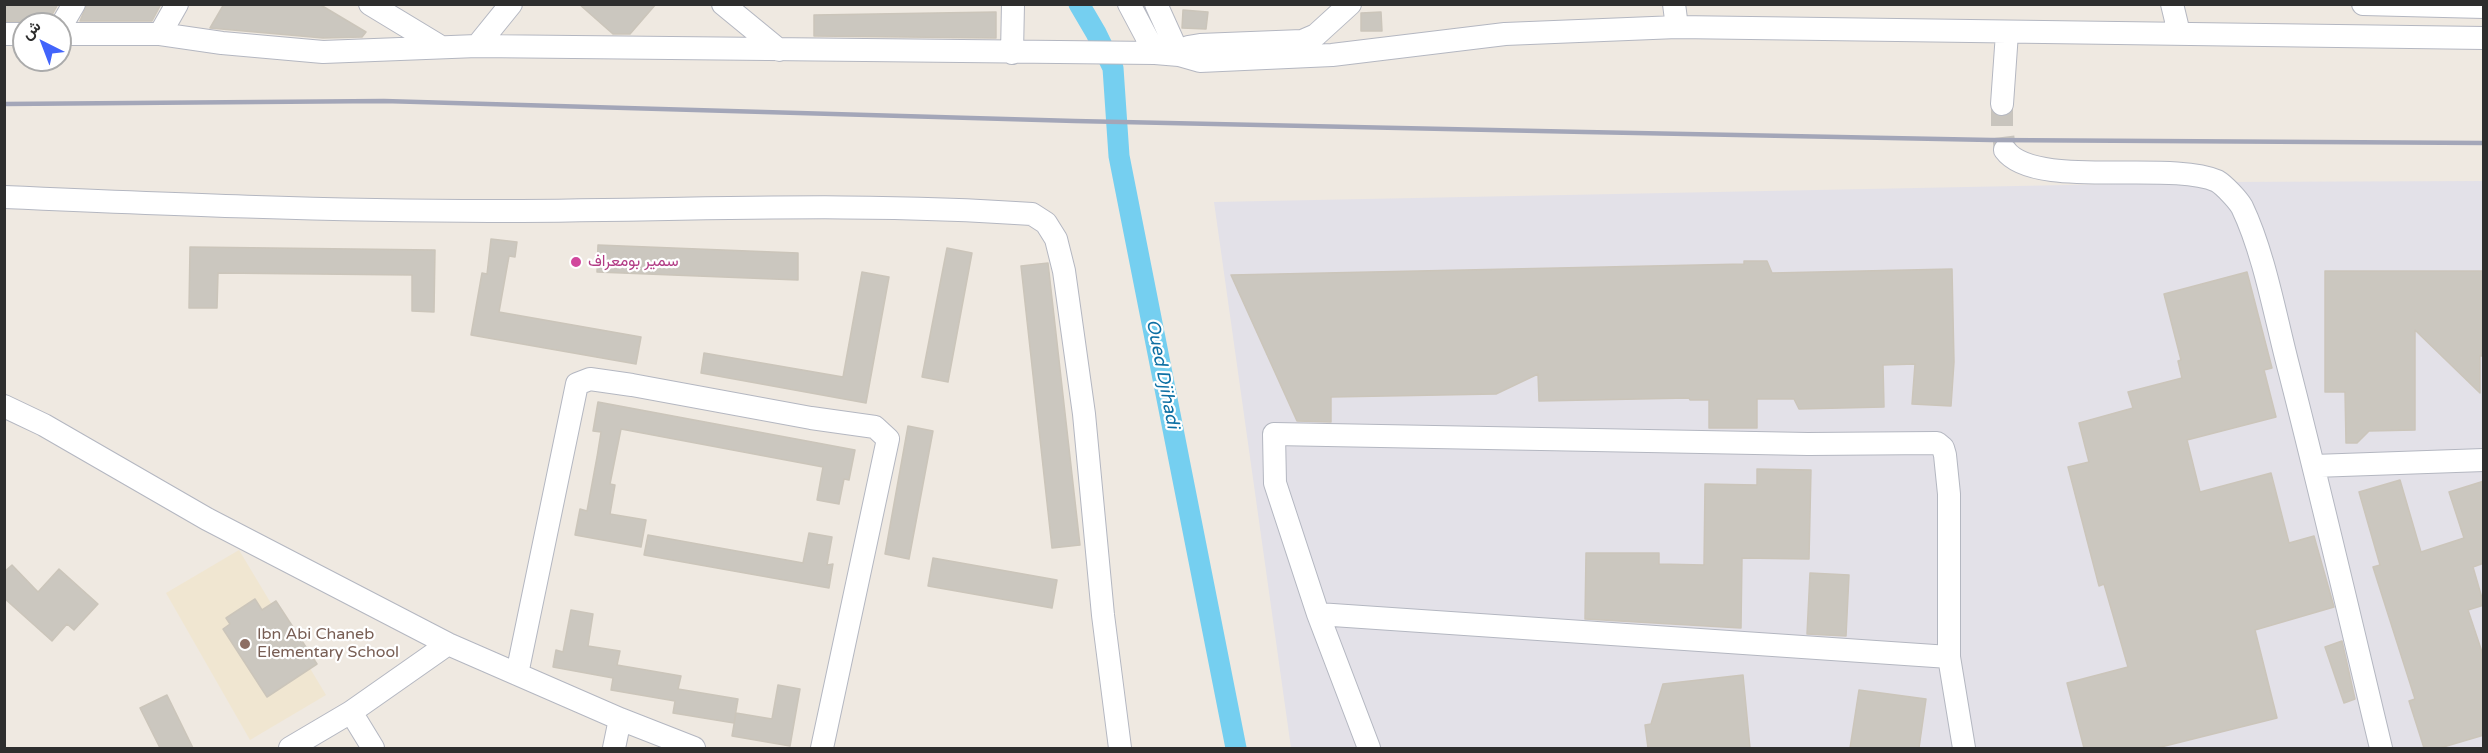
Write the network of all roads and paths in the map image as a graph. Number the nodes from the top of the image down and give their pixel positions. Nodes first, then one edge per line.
1 (177, 4) edge
2 (370, 4) edge
3 (512, 4) edge
4 (723, 4) edge
5 (1013, 4) edge
6 (1129, 4) edge
7 (1156, 4) edge
8 (1350, 4) edge
9 (1674, 4) edge
10 (2172, 4) edge
11 (2363, 4) edge
12 (2484, 7) edge
13 (1328, 15) edge
14 (1677, 27) junction
15 (2007, 33) junction
16 (2179, 33) junction
17 (72, 34) edge
18 (160, 34) junction
19 (2484, 38) edge
20 (477, 46) junction
21 (441, 47) junction
22 (779, 50) junction
23 (1012, 53) junction
24 (1155, 53) junction
25 (1179, 55) junction
26 (1332, 55) junction
27 (2002, 104) tunnel mouth
28 (2005, 150) dead end
29 (4, 197) edge
30 (4, 406) edge
31 (2484, 460) edge
32 (2314, 466) junction
33 (1318, 614) junction
34 (448, 644) junction
35 (1949, 657) junction
36 (517, 674) junction
37 (351, 712) junction
38 (620, 719) junction
39 (290, 748) edge
40 (373, 748) edge
41 (614, 748) edge
42 (694, 748) edge
43 (822, 748) edge
44 (1120, 748) edge
45 (1369, 748) edge
46 (1964, 748) edge
47 (2381, 748) edge

1 - 18 street
2 - 21 street
3 - 20 street
4 - 22 street
5 - 23 street
6 - 24 street
7 - 25 street
8 - 13 street
9 - 14 street
10 - 16 street
11 - 12 street
13 - 25 street
13 - 26 street
14 - 15 street
14 - 26 street
15 - 16 street
15 - 27 street
16 - 19 street
17 - 18 street
18 - 21 street
20 - 21 street
20 - 22 street
22 - 23 street
23 - 24 street
24 - 25 street
25 - 26 street
28 - 32 street
29 - 44 street
30 - 34 street
31 - 32 street
32 - 47 street
33 - 35 street
33 - 35 street
33 - 45 street
34 - 36 street
34 - 37 street
35 - 46 street
36 - 38 street
36 - 43 street
37 - 39 street
37 - 40 street
38 - 41 street
38 - 42 street

